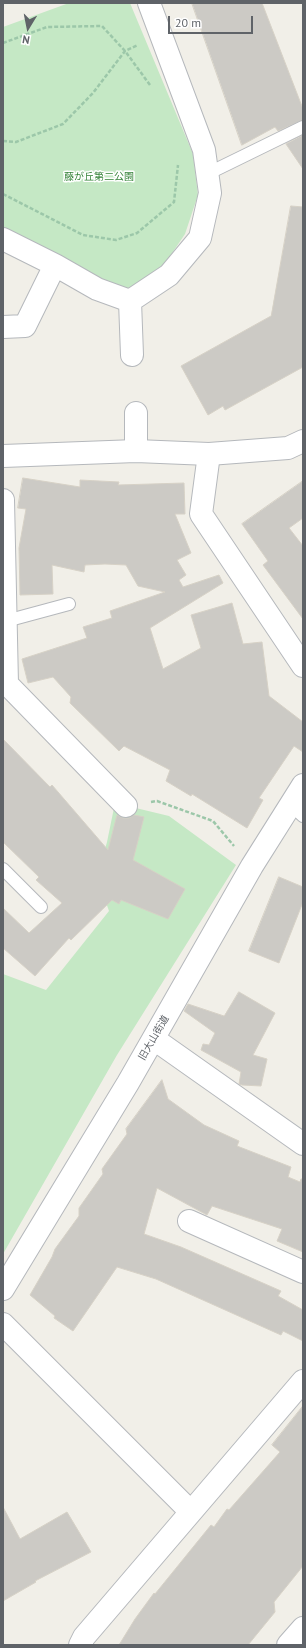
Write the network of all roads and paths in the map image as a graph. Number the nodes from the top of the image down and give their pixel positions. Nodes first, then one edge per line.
1 (149, 3) edge
2 (3, 43) edge
3 (125, 51) junction
4 (150, 85) dead end
5 (303, 127) edge
6 (3, 141) edge
7 (179, 157) dead end
8 (207, 174) junction
9 (3, 194) edge
10 (3, 239) edge
11 (56, 265) junction
12 (130, 301) junction
13 (3, 327) edge
14 (132, 355) dead end
15 (136, 412) dead end
16 (303, 441) edge
17 (136, 451) junction
18 (209, 454) junction
19 (3, 456) edge
20 (3, 500) edge
21 (69, 604) dead end
22 (6, 621) junction
23 (303, 666) edge
24 (5, 686) edge
25 (303, 785) edge
26 (126, 806) joint
27 (297, 810) edge
28 (252, 866) junction
29 (4, 870) edge
30 (41, 907) dead end
31 (154, 1039) junction
32 (303, 1144) edge
33 (189, 1221) dead end
34 (303, 1272) edge
35 (3, 1289) edge
36 (3, 1324) edge
37 (303, 1381) edge
38 (191, 1512) junction
39 (303, 1628) edge
40 (80, 1645) edge
41 (288, 1645) edge

1 - 8 street
2 - 3 path
3 - 4 path
3 - 6 path
5 - 8 lane
7 - 9 path
8 - 12 street
10 - 11 street
11 - 12 street
11 - 13 street
12 - 14 street
15 - 17 street
16 - 18 street
17 - 18 street
17 - 19 street
18 - 23 street
20 - 22 street
21 - 22 lane
22 - 24 street
24 - 26 street
25 - 27 street, 旧大山街道
26 - 28 path
27 - 28 street, 旧大山街道
28 - 31 street, 旧大山街道
29 - 30 lane
31 - 32 street
31 - 35 street, 旧大山街道
33 - 34 street
36 - 38 street
37 - 38 street
38 - 40 street
39 - 41 street

